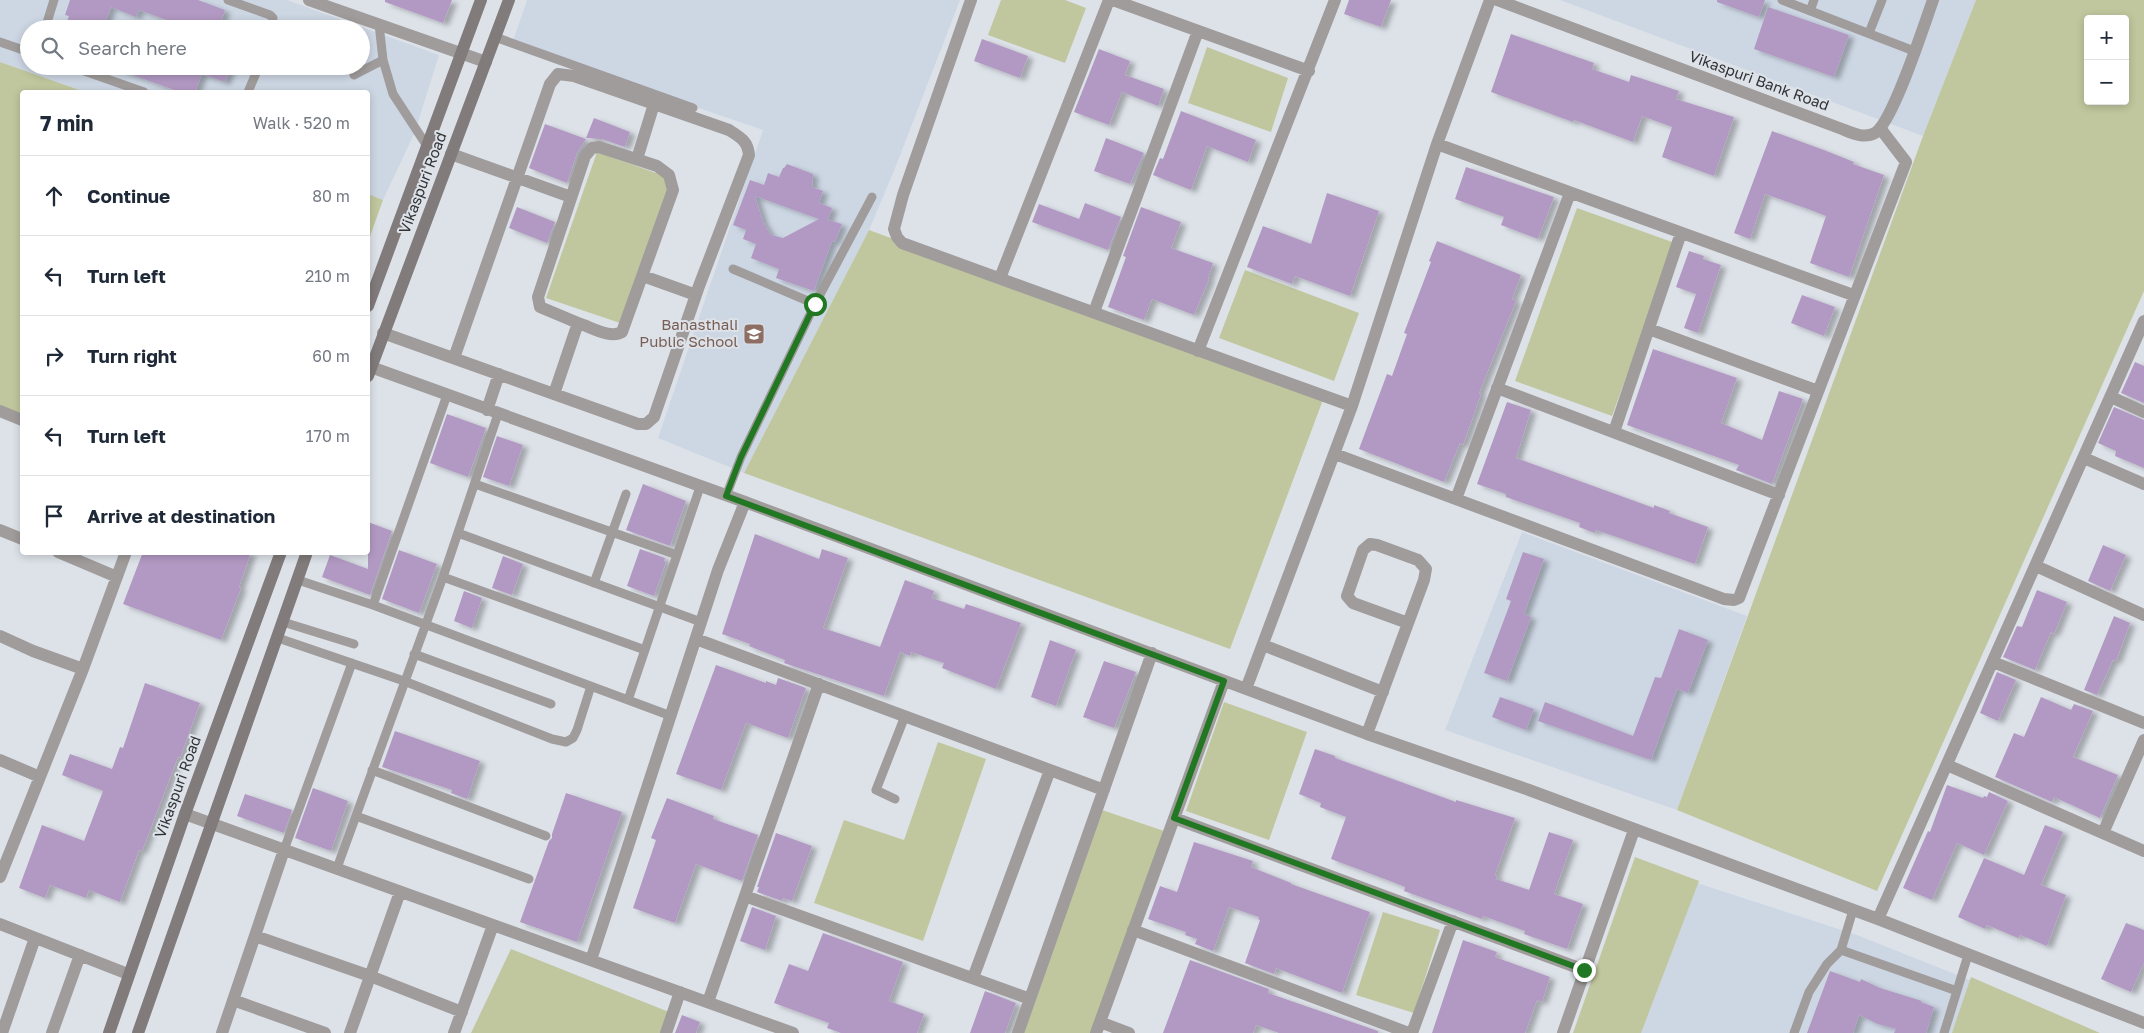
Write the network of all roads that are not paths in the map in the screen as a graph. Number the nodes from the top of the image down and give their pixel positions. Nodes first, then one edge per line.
1 (54, 0) edge
2 (228, 0) edge
3 (481, 0) edge
4 (509, 0) edge
5 (971, 0) edge
6 (1109, 0) edge
7 (1113, 0) edge
8 (1335, 0) edge
9 (1490, 0) edge
10 (1497, 0) edge
11 (1782, 0) edge
12 (1814, 0) edge
13 (1882, 0) edge
14 (1933, 0) edge
15 (315, 1) edge
16 (1810, 11) junction
17 (47, 20) edge
18 (273, 20) edge
19 (367, 20) edge
20 (370, 21) edge
21 (378, 24) junction
22 (1198, 31) junction
23 (1869, 34) junction
24 (496, 37) junction
25 (0, 42) edge
26 (20, 49) edge
27 (1914, 51) junction
28 (462, 53) junction
29 (383, 60) junction
30 (486, 62) junction
31 (370, 67) edge
32 (1309, 71) junction
33 (96, 75) edge
34 (255, 75) edge
35 (138, 90) edge
36 (249, 90) edge
37 (654, 104) junction
38 (693, 108) dead end
39 (1880, 128) junction
40 (1438, 144) junction
41 (427, 146) junction
42 (451, 154) junction
43 (638, 160) junction
44 (516, 178) junction
45 (1570, 193) junction
46 (571, 197) junction
47 (872, 197) dead end
48 (1681, 233) junction
49 (733, 269) dead end
50 (643, 276) junction
51 (1000, 278) junction
52 (696, 295) junction
53 (1853, 296) junction
54 (370, 301) edge
55 (815, 304) junction
56 (1094, 312) junction
57 (2144, 321) edge
58 (578, 323) junction
59 (1649, 329) junction
60 (384, 333) junction
61 (1198, 351) junction
62 (454, 358) junction
63 (370, 368) edge
64 (370, 370) edge
65 (499, 374) junction
66 (1497, 388) junction
67 (1818, 391) junction
68 (554, 394) junction
69 (447, 395) junction
70 (2111, 397) junction
71 (1352, 406) junction
72 (0, 411) edge
73 (492, 412) junction
74 (2144, 412) edge
75 (20, 419) edge
76 (1614, 432) junction
77 (1335, 454) junction
78 (2084, 458) junction
79 (474, 484) junction
80 (2144, 484) edge
81 (700, 486) junction
82 (626, 494) dead end
83 (1779, 495) junction
84 (726, 496) junction
85 (1456, 499) junction
86 (744, 502) junction
87 (0, 530) edge
88 (612, 532) junction
89 (458, 533) junction
90 (20, 538) edge
91 (65, 555) edge
92 (125, 555) edge
93 (280, 555) edge
94 (306, 555) edge
95 (677, 555) junction
96 (2036, 566) junction
97 (117, 577) junction
98 (443, 577) junction
99 (298, 580) junction
100 (594, 583) junction
101 (373, 605) junction
102 (659, 606) junction
103 (2144, 615) edge
104 (283, 622) junction
105 (701, 622) junction
106 (1408, 623) junction
107 (425, 625) junction
108 (0, 636) edge
109 (278, 638) junction
110 (696, 639) junction
111 (354, 644) dead end
112 (1263, 645) junction
113 (645, 650) junction
114 (1152, 653) junction
115 (414, 654) junction
116 (1993, 662) junction
117 (352, 664) junction
118 (83, 669) junction
119 (404, 681) junction
120 (1224, 681) junction
121 (819, 684) junction
122 (591, 686) junction
123 (1246, 689) junction
124 (1383, 692) junction
125 (628, 700) junction
126 (551, 704) dead end
127 (671, 716) junction
128 (905, 716) junction
129 (2144, 723) edge
130 (1367, 734) junction
131 (2144, 740) edge
132 (0, 760) edge
133 (1947, 765) junction
134 (372, 770) junction
135 (1050, 770) junction
136 (40, 777) junction
137 (1104, 790) junction
138 (895, 799) dead end
139 (184, 814) junction
140 (356, 816) junction
141 (1174, 818) junction
142 (212, 824) junction
143 (1634, 830) junction
144 (2103, 833) junction
145 (546, 836) dead end
146 (284, 850) junction
147 (2144, 851) edge
148 (337, 868) junction
149 (0, 877) edge
150 (529, 879) dead end
151 (400, 892) junction
152 (745, 896) junction
153 (1853, 910) junction
154 (1878, 919) junction
155 (1453, 921) junction
156 (0, 924) edge
157 (493, 925) junction
158 (1134, 930) junction
159 (255, 936) junction
160 (35, 938) junction
161 (1841, 950) junction
162 (80, 955) junction
163 (1968, 955) junction
164 (591, 960) junction
165 (1584, 970) junction
166 (128, 974) junction
167 (370, 976) junction
168 (974, 978) junction
169 (1957, 991) junction
170 (680, 992) junction
171 (1030, 999) junction
172 (233, 1000) junction
173 (708, 1002) junction
174 (462, 1012) junction
175 (2144, 1022) edge
176 (1098, 1028) edge
177 (2, 1033) edge
178 (52, 1033) edge
179 (109, 1033) edge
180 (138, 1033) edge
181 (222, 1033) edge
182 (324, 1033) edge
183 (350, 1033) edge
184 (454, 1033) edge
185 (666, 1033) edge
186 (793, 1033) edge
187 (1018, 1033) edge
188 (1129, 1033) edge
189 (1411, 1033) edge
190 (1563, 1033) edge
191 (1794, 1033) edge
192 (1944, 1033) edge

1 - 17 lane
2 - 18 lane
3 - 28 street, Vikaspuri Road
4 - 24 street, Vikaspuri Road
5 - 51 street
6 - 51 street
7 - 22 street
8 - 32 street
9 - 40 street
10 - 39 street, Vikaspuri Bank Road
11 - 16 lane
12 - 16 lane
13 - 23 lane
14 - 27 street
15 - 19 street
16 - 23 lane
20 - 21 street
21 - 28 street
21 - 29 lane
22 - 32 street
22 - 56 street
23 - 27 lane
24 - 30 street, Vikaspuri Road
24 - 38 lane
25 - 26 lane
27 - 39 street
28 - 30 street
28 - 41 street, Vikaspuri Road
29 - 31 lane
29 - 41 lane
30 - 42 street, Vikaspuri Road
32 - 61 street
33 - 35 lane
34 - 36 lane
37 - 43 street
37 - 44 street
37 - 52 street
39 - 53 street
40 - 45 street
40 - 71 street
41 - 54 street, Vikaspuri Road
42 - 44 street
42 - 60 street, Vikaspuri Road
43 - 46 street
43 - 50 street
44 - 46 street
44 - 62 street
45 - 48 street
45 - 66 street
46 - 58 street
47 - 55 lane
48 - 53 street
48 - 59 street
49 - 55 lane
50 - 52 street
50 - 58 street
51 - 56 street
52 - 68 street
53 - 67 street
55 - 84 lane
56 - 61 street
57 - 70 street
58 - 68 street
59 - 67 street
59 - 76 street
60 - 62 street
60 - 63 street, Vikaspuri Road
61 - 71 street
62 - 65 street
64 - 69 street
65 - 68 street
65 - 73 street
66 - 76 street
66 - 85 street
67 - 83 street
69 - 73 street
69 - 101 lane
70 - 74 street
70 - 78 street
71 - 77 street
72 - 75 street
73 - 79 lane
73 - 81 street
76 - 83 street
77 - 85 street
77 - 112 street
78 - 80 street
78 - 96 street
79 - 88 lane
79 - 89 lane
81 - 84 street
81 - 95 lane
82 - 88 lane
83 - 85 street
84 - 86 street
86 - 105 street
86 - 114 street
87 - 90 street
88 - 95 lane
88 - 100 lane
89 - 98 lane
89 - 100 lane
91 - 97 street
92 - 97 street
93 - 139 street, Vikaspuri Road
94 - 99 street
95 - 102 lane
96 - 103 street
96 - 116 street
97 - 118 street
98 - 107 lane
98 - 113 lane
99 - 101 lane
99 - 104 street
100 - 102 lane
101 - 107 lane
102 - 105 lane
102 - 113 lane
104 - 109 street
104 - 111 lane
105 - 110 street
106 - 106 street
106 - 124 street
107 - 115 lane
107 - 122 lane
108 - 118 street
109 - 117 lane
109 - 142 street
110 - 121 street
110 - 127 street
112 - 123 street
112 - 124 street
113 - 125 lane
114 - 120 street
114 - 137 street
115 - 119 lane
115 - 126 lane
116 - 129 street
116 - 133 street
117 - 119 lane
117 - 146 lane
118 - 136 street
119 - 122 lane
119 - 134 lane
120 - 123 street
120 - 141 street
121 - 128 street
121 - 152 street
122 - 125 lane
123 - 130 street
124 - 130 street
125 - 127 lane
127 - 164 street
128 - 135 street
128 - 138 lane
130 - 143 street
131 - 144 street
132 - 136 street
133 - 144 street
133 - 154 street
134 - 140 lane
134 - 145 lane
135 - 137 street
135 - 168 street
136 - 149 street
137 - 171 street
139 - 142 street
139 - 166 street, Vikaspuri Road
140 - 148 lane
140 - 150 lane
141 - 155 street
141 - 158 street
142 - 146 street
142 - 180 street
143 - 153 street
143 - 165 street
144 - 147 street
146 - 148 street
146 - 159 street
148 - 151 street
151 - 157 street
151 - 167 street
152 - 168 street
152 - 173 street
153 - 154 street
153 - 161 lane
154 - 163 street
155 - 165 street
155 - 189 street
156 - 160 street
157 - 164 street
157 - 174 street
158 - 176 street
158 - 189 street
159 - 167 street
159 - 172 street
160 - 162 street
160 - 177 street
161 - 169 lane
161 - 191 lane
162 - 166 street
162 - 178 street
163 - 169 lane
163 - 175 street
164 - 170 street
165 - 190 street
166 - 179 street, Vikaspuri Road
167 - 174 street
167 - 183 street
168 - 171 street
169 - 192 lane
170 - 173 street
170 - 185 street
171 - 187 street
172 - 181 street
172 - 182 street
173 - 186 street
174 - 184 street
176 - 188 street

